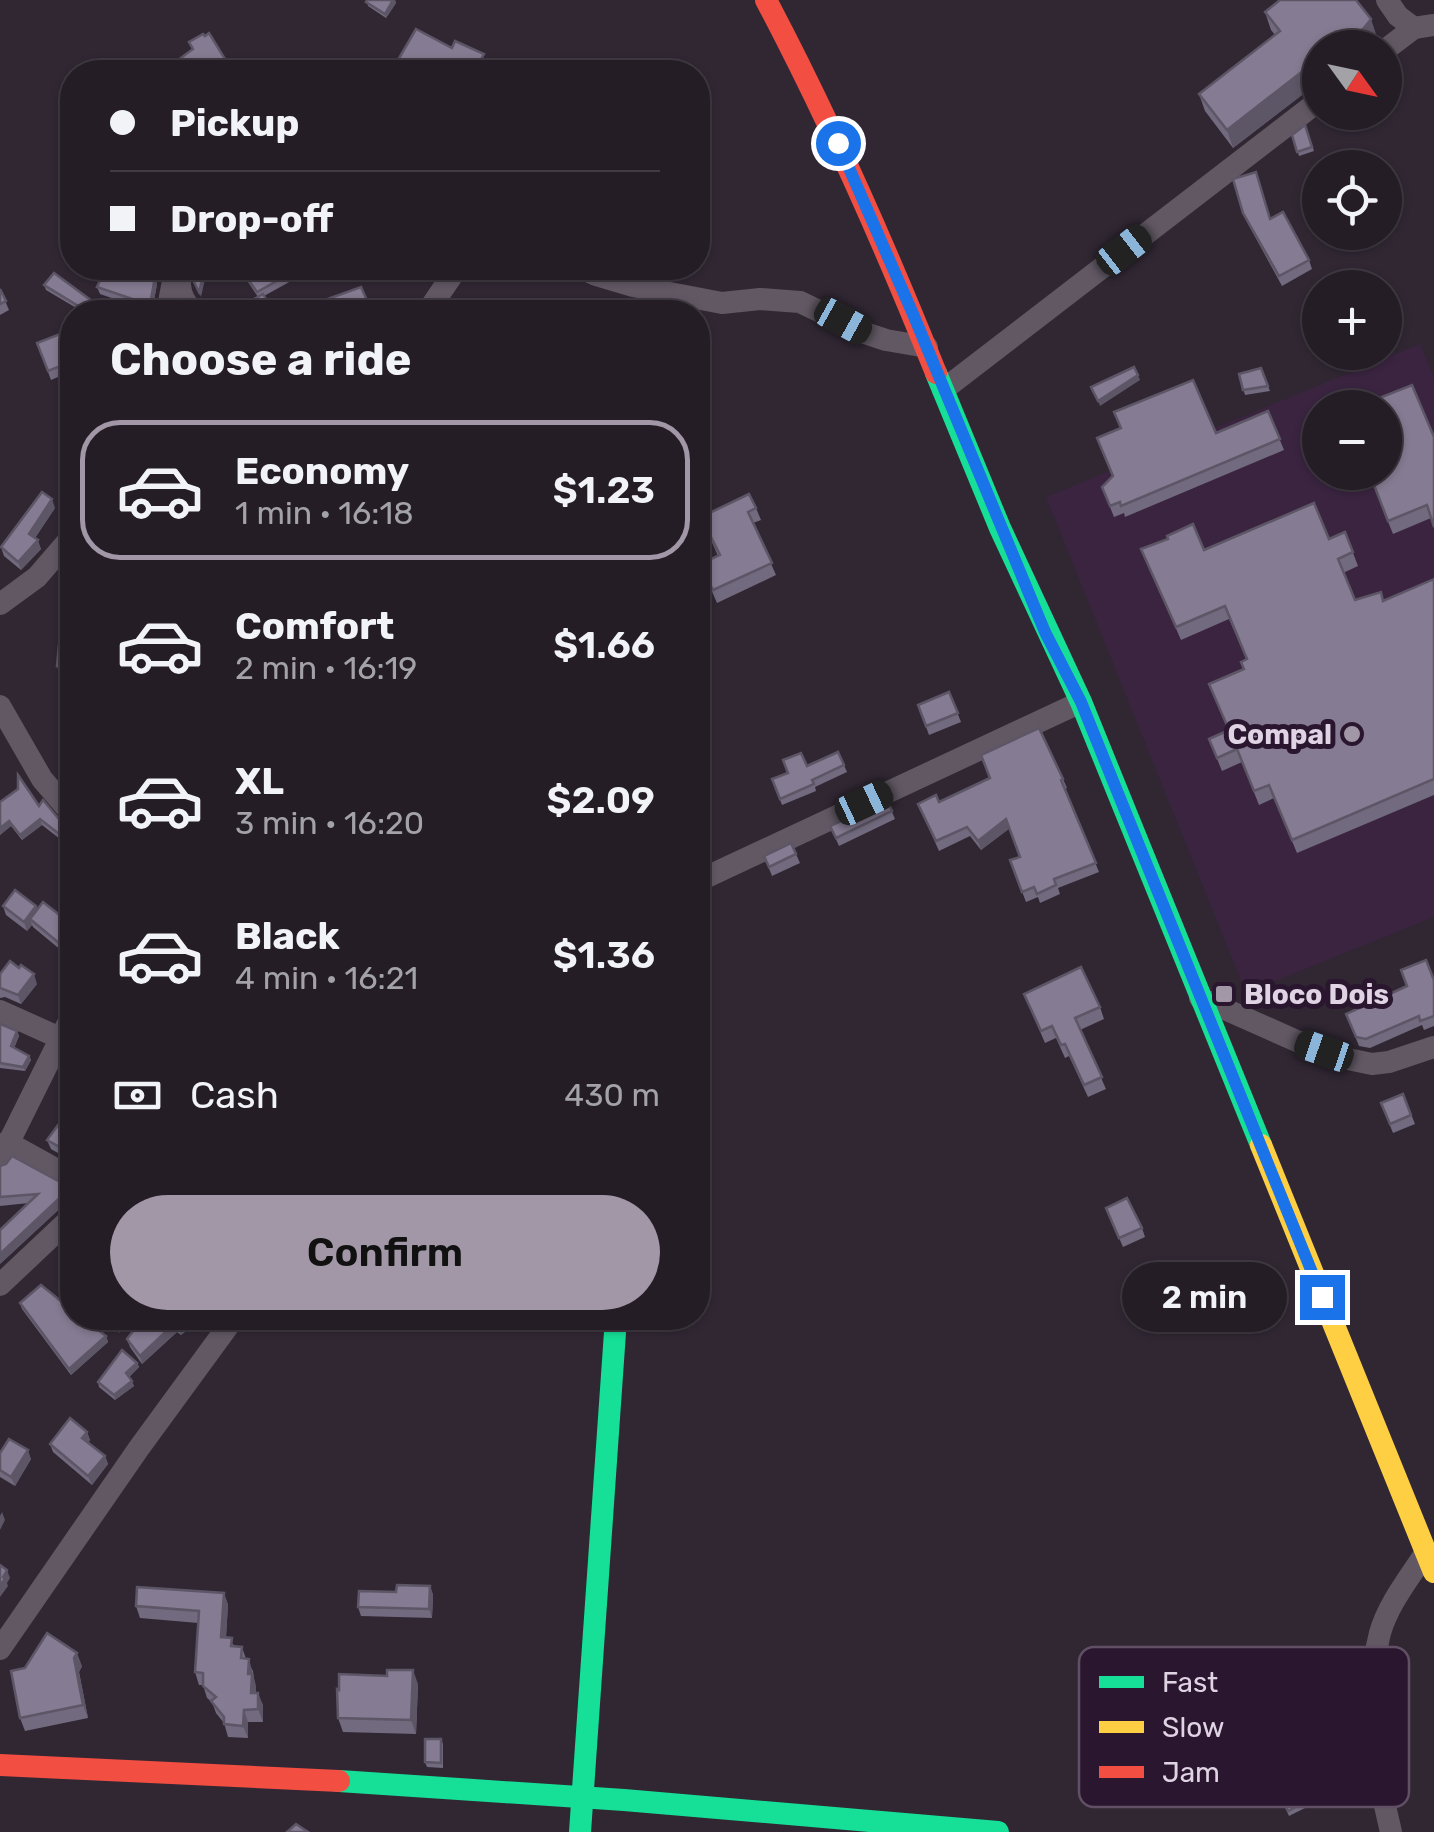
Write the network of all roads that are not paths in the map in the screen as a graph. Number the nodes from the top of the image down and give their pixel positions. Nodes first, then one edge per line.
1 (766, 0) edge
2 (1387, 0) edge
3 (1427, 28) edge
4 (1402, 41) edge
5 (1302, 114) edge
6 (613, 280) edge
7 (706, 300) edge
8 (710, 301) edge
9 (927, 347) junction
10 (943, 390) junction
11 (60, 550) edge
12 (0, 604) edge
13 (1081, 702) junction
14 (0, 706) edge
15 (60, 800) edge
16 (710, 875) edge
17 (1200, 998) junction
18 (0, 1010) edge
19 (60, 1038) joint
20 (1434, 1047) edge
21 (3, 1151) edge
22 (60, 1173) edge
23 (60, 1228) edge
24 (0, 1285) edge
25 (225, 1330) edge
26 (615, 1330) edge
27 (1430, 1562) edge
28 (1377, 1647) edge
29 (0, 1649) edge
30 (0, 1765) edge
31 (581, 1796) junction
32 (1385, 1807) edge
33 (580, 1832) edge
34 (998, 1832) edge
35 (1392, 1832) edge

1 - 9 main road
2 - 3 street
3 - 4 street
5 - 10 street
6 - 7 street
8 - 9 street
9 - 10 main road
10 - 13 main road
11 - 12 street
13 - 16 street
13 - 17 main road
14 - 15 street
17 - 20 street
17 - 27 main road
18 - 19 street
19 - 21 street
21 - 22 street
23 - 24 street
25 - 29 street
26 - 31 main road
27 - 28 street
30 - 31 main road
31 - 33 main road
31 - 34 main road
32 - 35 street

